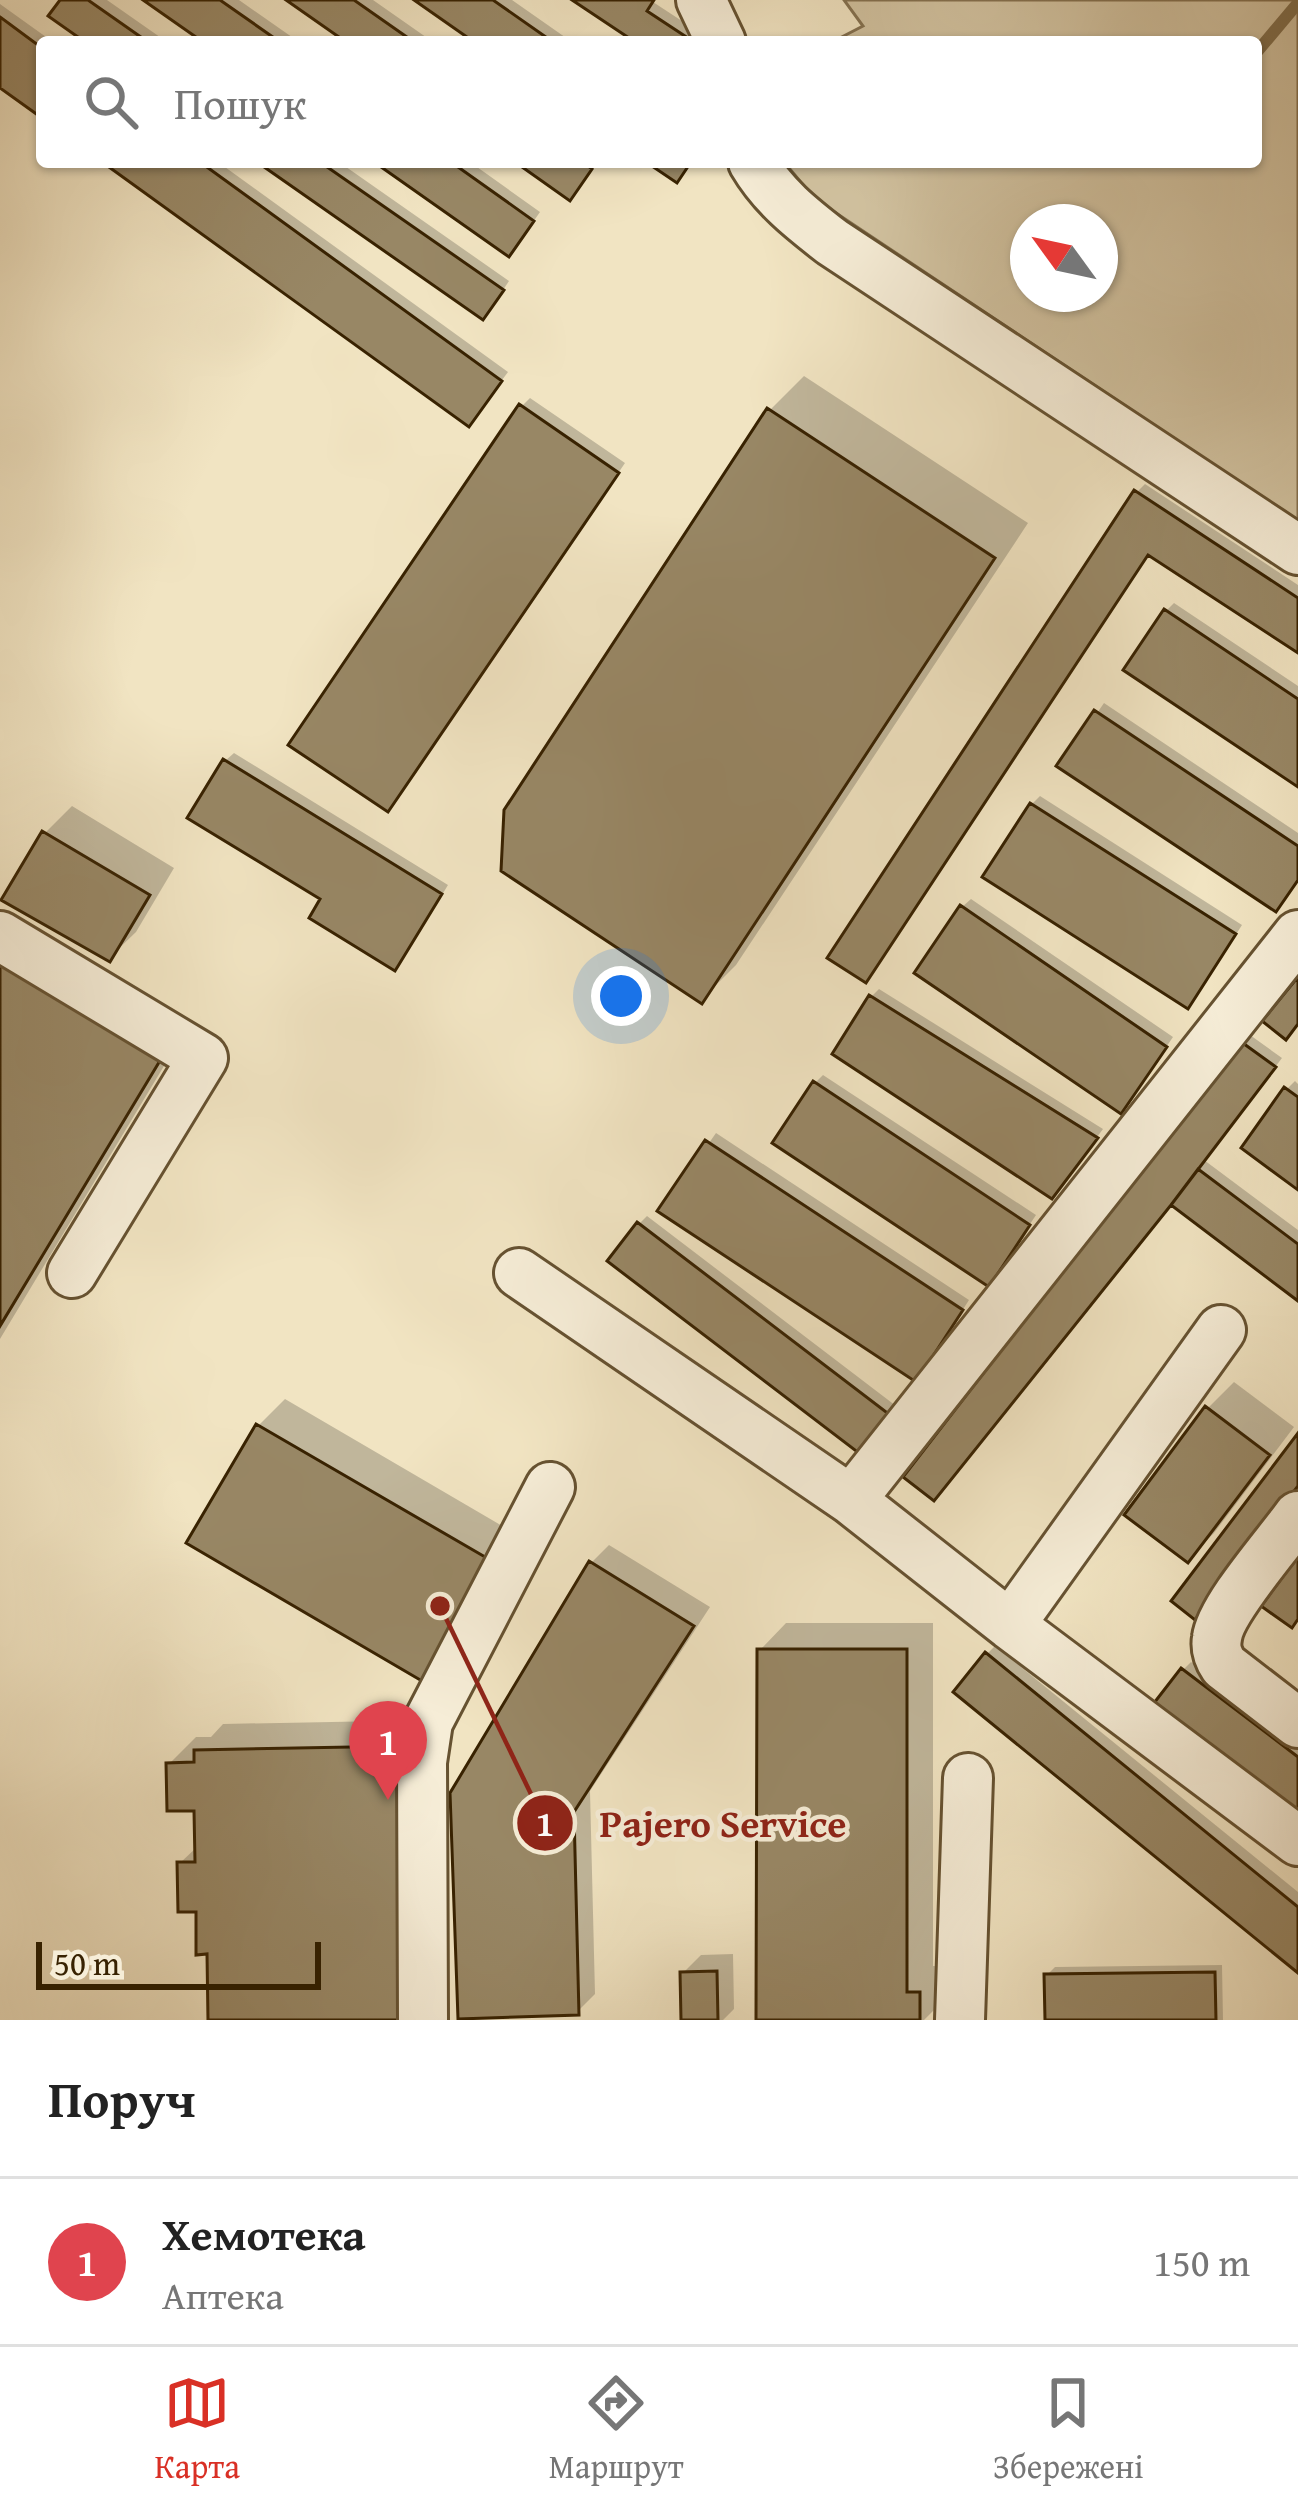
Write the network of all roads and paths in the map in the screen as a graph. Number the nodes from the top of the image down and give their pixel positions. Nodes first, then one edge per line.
1 (701, 0) edge
2 (718, 36) edge
3 (757, 168) edge
4 (1298, 550) edge
5 (0, 935) edge
6 (1298, 935) edge
7 (72, 1273) dead end
8 (519, 1273) dead end
9 (1221, 1330) dead end
10 (550, 1487) dead end
11 (851, 1500) junction
12 (1298, 1516) edge
13 (1010, 1624) junction
14 (1298, 1723) edge
15 (968, 1778) dead end
16 (1298, 1841) edge
17 (423, 2020) edge
18 (960, 2020) edge

1 - 2 lane
3 - 4 lane
5 - 7 lane
6 - 11 lane
8 - 11 lane
9 - 13 lane
10 - 17 lane
11 - 13 lane
12 - 14 lane
13 - 16 lane
15 - 18 lane

